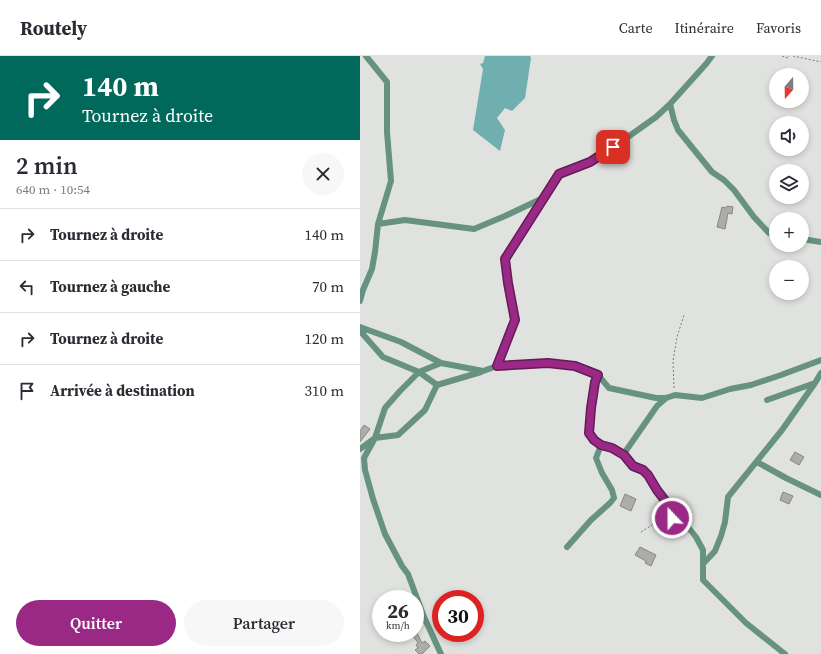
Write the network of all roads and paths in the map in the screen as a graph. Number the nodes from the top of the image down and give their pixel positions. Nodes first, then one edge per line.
1 (366, 56) edge
2 (712, 56) edge
3 (782, 56) edge
4 (790, 56) edge
5 (793, 56) edge
6 (821, 62) edge
7 (670, 104) junction
8 (543, 198) junction
9 (378, 224) junction
10 (769, 233) edge
11 (809, 240) edge
12 (821, 242) edge
13 (360, 301) edge
14 (684, 315) dead end
15 (360, 327) edge
16 (360, 331) edge
17 (821, 360) edge
18 (441, 363) junction
19 (497, 366) junction
20 (419, 372) junction
21 (483, 372) junction
22 (821, 373) edge
23 (598, 375) junction
24 (815, 383) junction
25 (437, 385) junction
26 (675, 395) junction
27 (666, 398) junction
28 (767, 400) dead end
29 (376, 438) junction
30 (601, 445) junction
31 (360, 449) edge
32 (624, 455) junction
33 (757, 462) junction
34 (821, 495) edge
35 (673, 511) junction
36 (641, 532) dead end
37 (567, 547) dead end
38 (703, 564) junction
39 (441, 654) edge
40 (785, 654) edge

1 - 9 street
2 - 7 street
3 - 4 path
5 - 6 path
7 - 8 street
7 - 10 street
8 - 9 street
8 - 19 street
9 - 13 street
11 - 12 street
14 - 26 path
15 - 18 street
16 - 20 street
17 - 26 street
18 - 20 street
18 - 21 street
19 - 21 street
19 - 23 street
20 - 25 street
20 - 29 street
21 - 25 street
22 - 24 street
23 - 27 street
23 - 30 street
24 - 28 street
24 - 33 street
25 - 29 street
26 - 27 street
27 - 32 street
29 - 31 street
29 - 39 street
30 - 32 street
30 - 37 street
32 - 35 street
33 - 34 street
33 - 38 street
35 - 36 path
35 - 38 street
38 - 40 street

